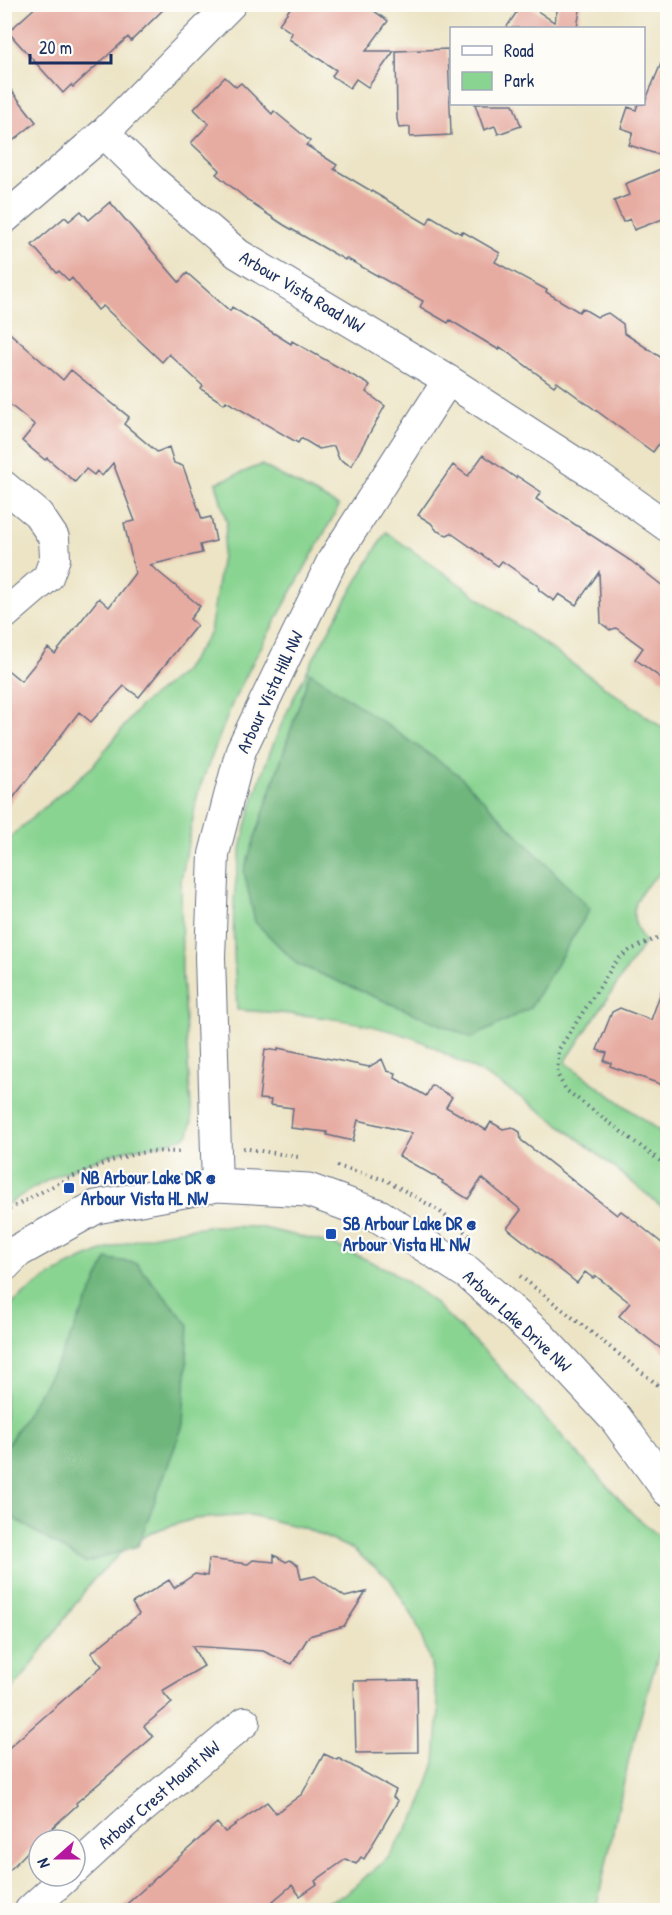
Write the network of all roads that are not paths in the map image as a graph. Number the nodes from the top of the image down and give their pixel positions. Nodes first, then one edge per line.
1 (231, 4) edge
2 (105, 133) junction
3 (4, 219) edge
4 (448, 380) junction
5 (4, 486) edge
6 (668, 527) edge
7 (4, 615) edge
8 (217, 1185) junction
9 (4, 1264) edge
10 (616, 1419) junction
11 (668, 1448) edge
12 (668, 1490) edge
13 (245, 1722) dead end
14 (87, 1858) edge
15 (54, 1888) edge
16 (30, 1911) edge

1 - 2 street
2 - 3 street
2 - 4 street, Arbour Vista Road NW
4 - 6 street, Arbour Vista Road NW
4 - 8 street, Arbour Vista Hill NW
5 - 7 street
8 - 9 street, Arbour Lake Drive NW
8 - 10 street, Arbour Lake Drive NW
10 - 11 street, Arbour Lake Drive NW
10 - 12 street, Arbour Lake Drive NW
13 - 14 street, Arbour Crest Mount NW
15 - 16 street

